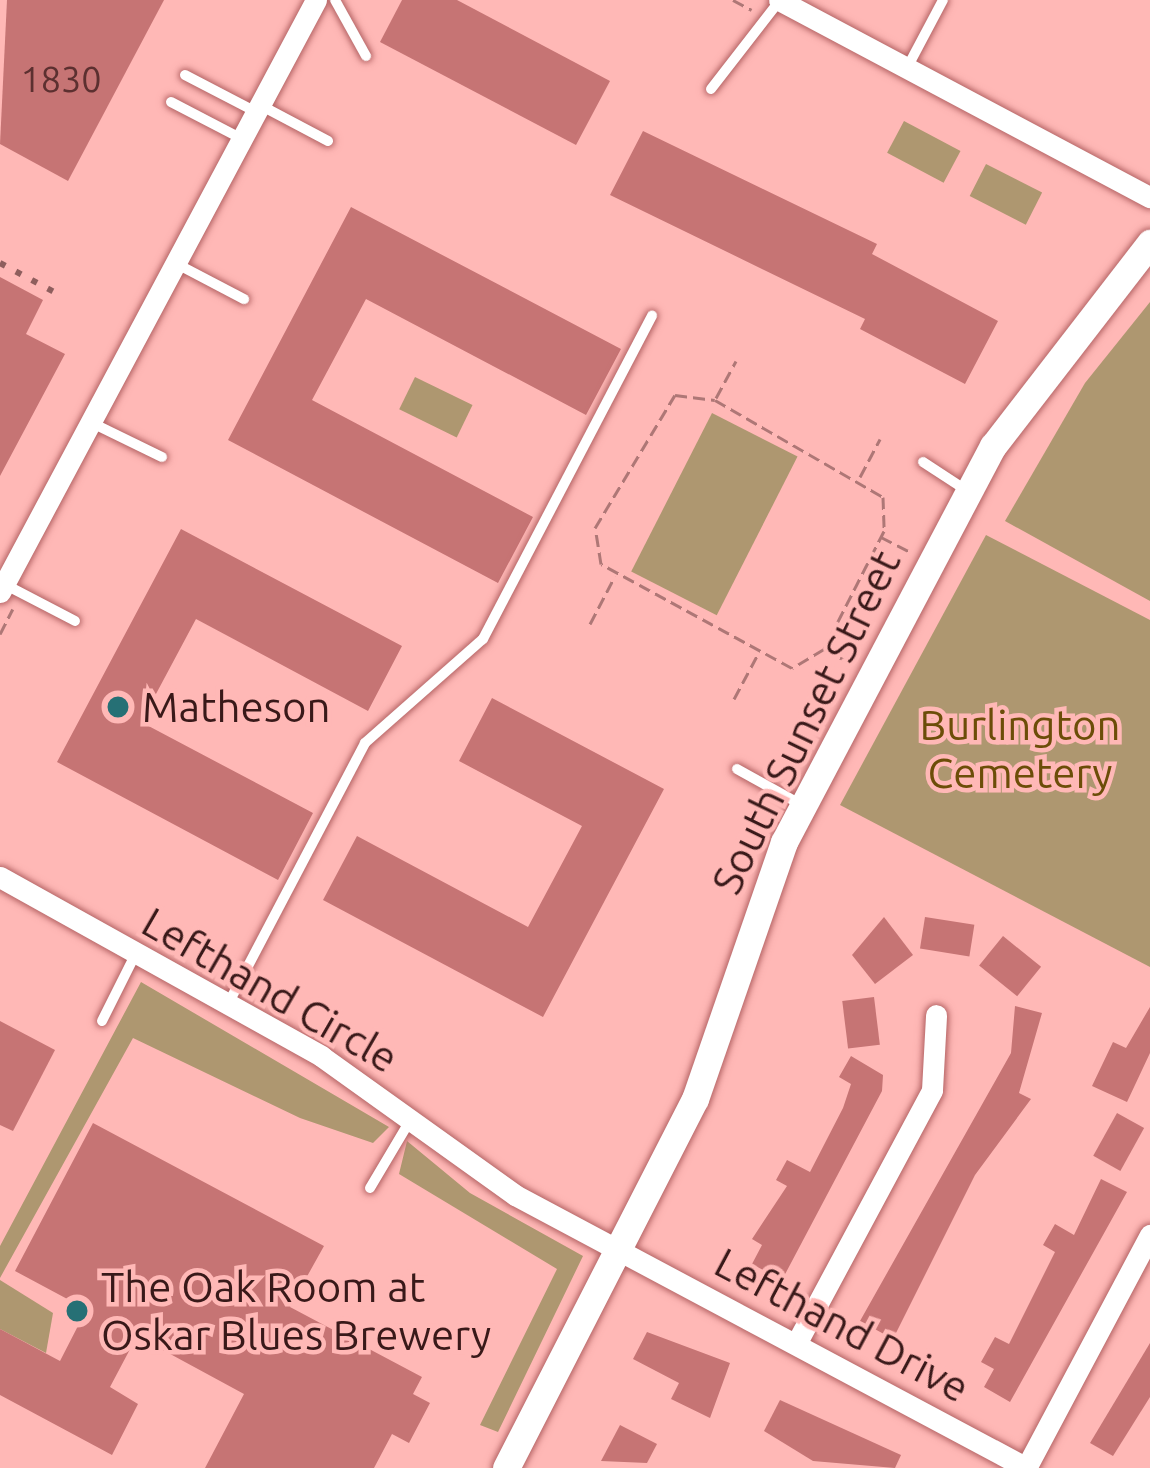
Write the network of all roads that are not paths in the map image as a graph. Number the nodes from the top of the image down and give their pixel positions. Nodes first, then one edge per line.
1 (316, 0) edge
2 (335, 0) edge
3 (779, 0) edge
4 (943, 0) edge
5 (366, 56) dead end
6 (907, 68) junction
7 (184, 75) dead end
8 (711, 89) dead end
9 (171, 102) dead end
10 (258, 109) junction
11 (242, 139) junction
12 (328, 141) dead end
13 (1150, 197) edge
14 (1150, 243) edge
15 (175, 263) junction
16 (244, 298) dead end
17 (652, 316) dead end
18 (90, 422) junction
19 (162, 458) dead end
20 (923, 462) dead end
21 (969, 492) junction
22 (2, 588) edge
23 (75, 621) dead end
24 (737, 769) dead end
25 (804, 806) junction
26 (0, 877) edge
27 (134, 957) junction
28 (227, 1008) junction
29 (936, 1016) dead end
30 (102, 1021) dead end
31 (411, 1119) junction
32 (370, 1188) dead end
33 (1150, 1235) edge
34 (621, 1252) junction
35 (796, 1344) junction
36 (506, 1468) edge
37 (1026, 1468) edge

1 - 10 street
2 - 5 lane
3 - 6 street
3 - 8 lane
4 - 6 lane
6 - 13 street
7 - 10 lane
9 - 11 lane
10 - 11 street
10 - 12 lane
11 - 15 street
14 - 21 street, South Sunset Street
15 - 16 lane
15 - 18 street
17 - 28 lane
18 - 19 lane
18 - 22 street
20 - 21 lane
21 - 25 street, South Sunset Street
22 - 23 lane
24 - 25 lane
25 - 34 street, South Sunset Street
26 - 27 street, Lefthand Circle
27 - 28 street, Lefthand Circle
27 - 30 lane
28 - 31 street, Lefthand Circle
29 - 35 street
31 - 32 lane
31 - 34 street, Lefthand Circle
33 - 37 street
34 - 35 street, Lefthand Drive
34 - 36 street, South Sunset Street
35 - 37 street, Lefthand Drive

